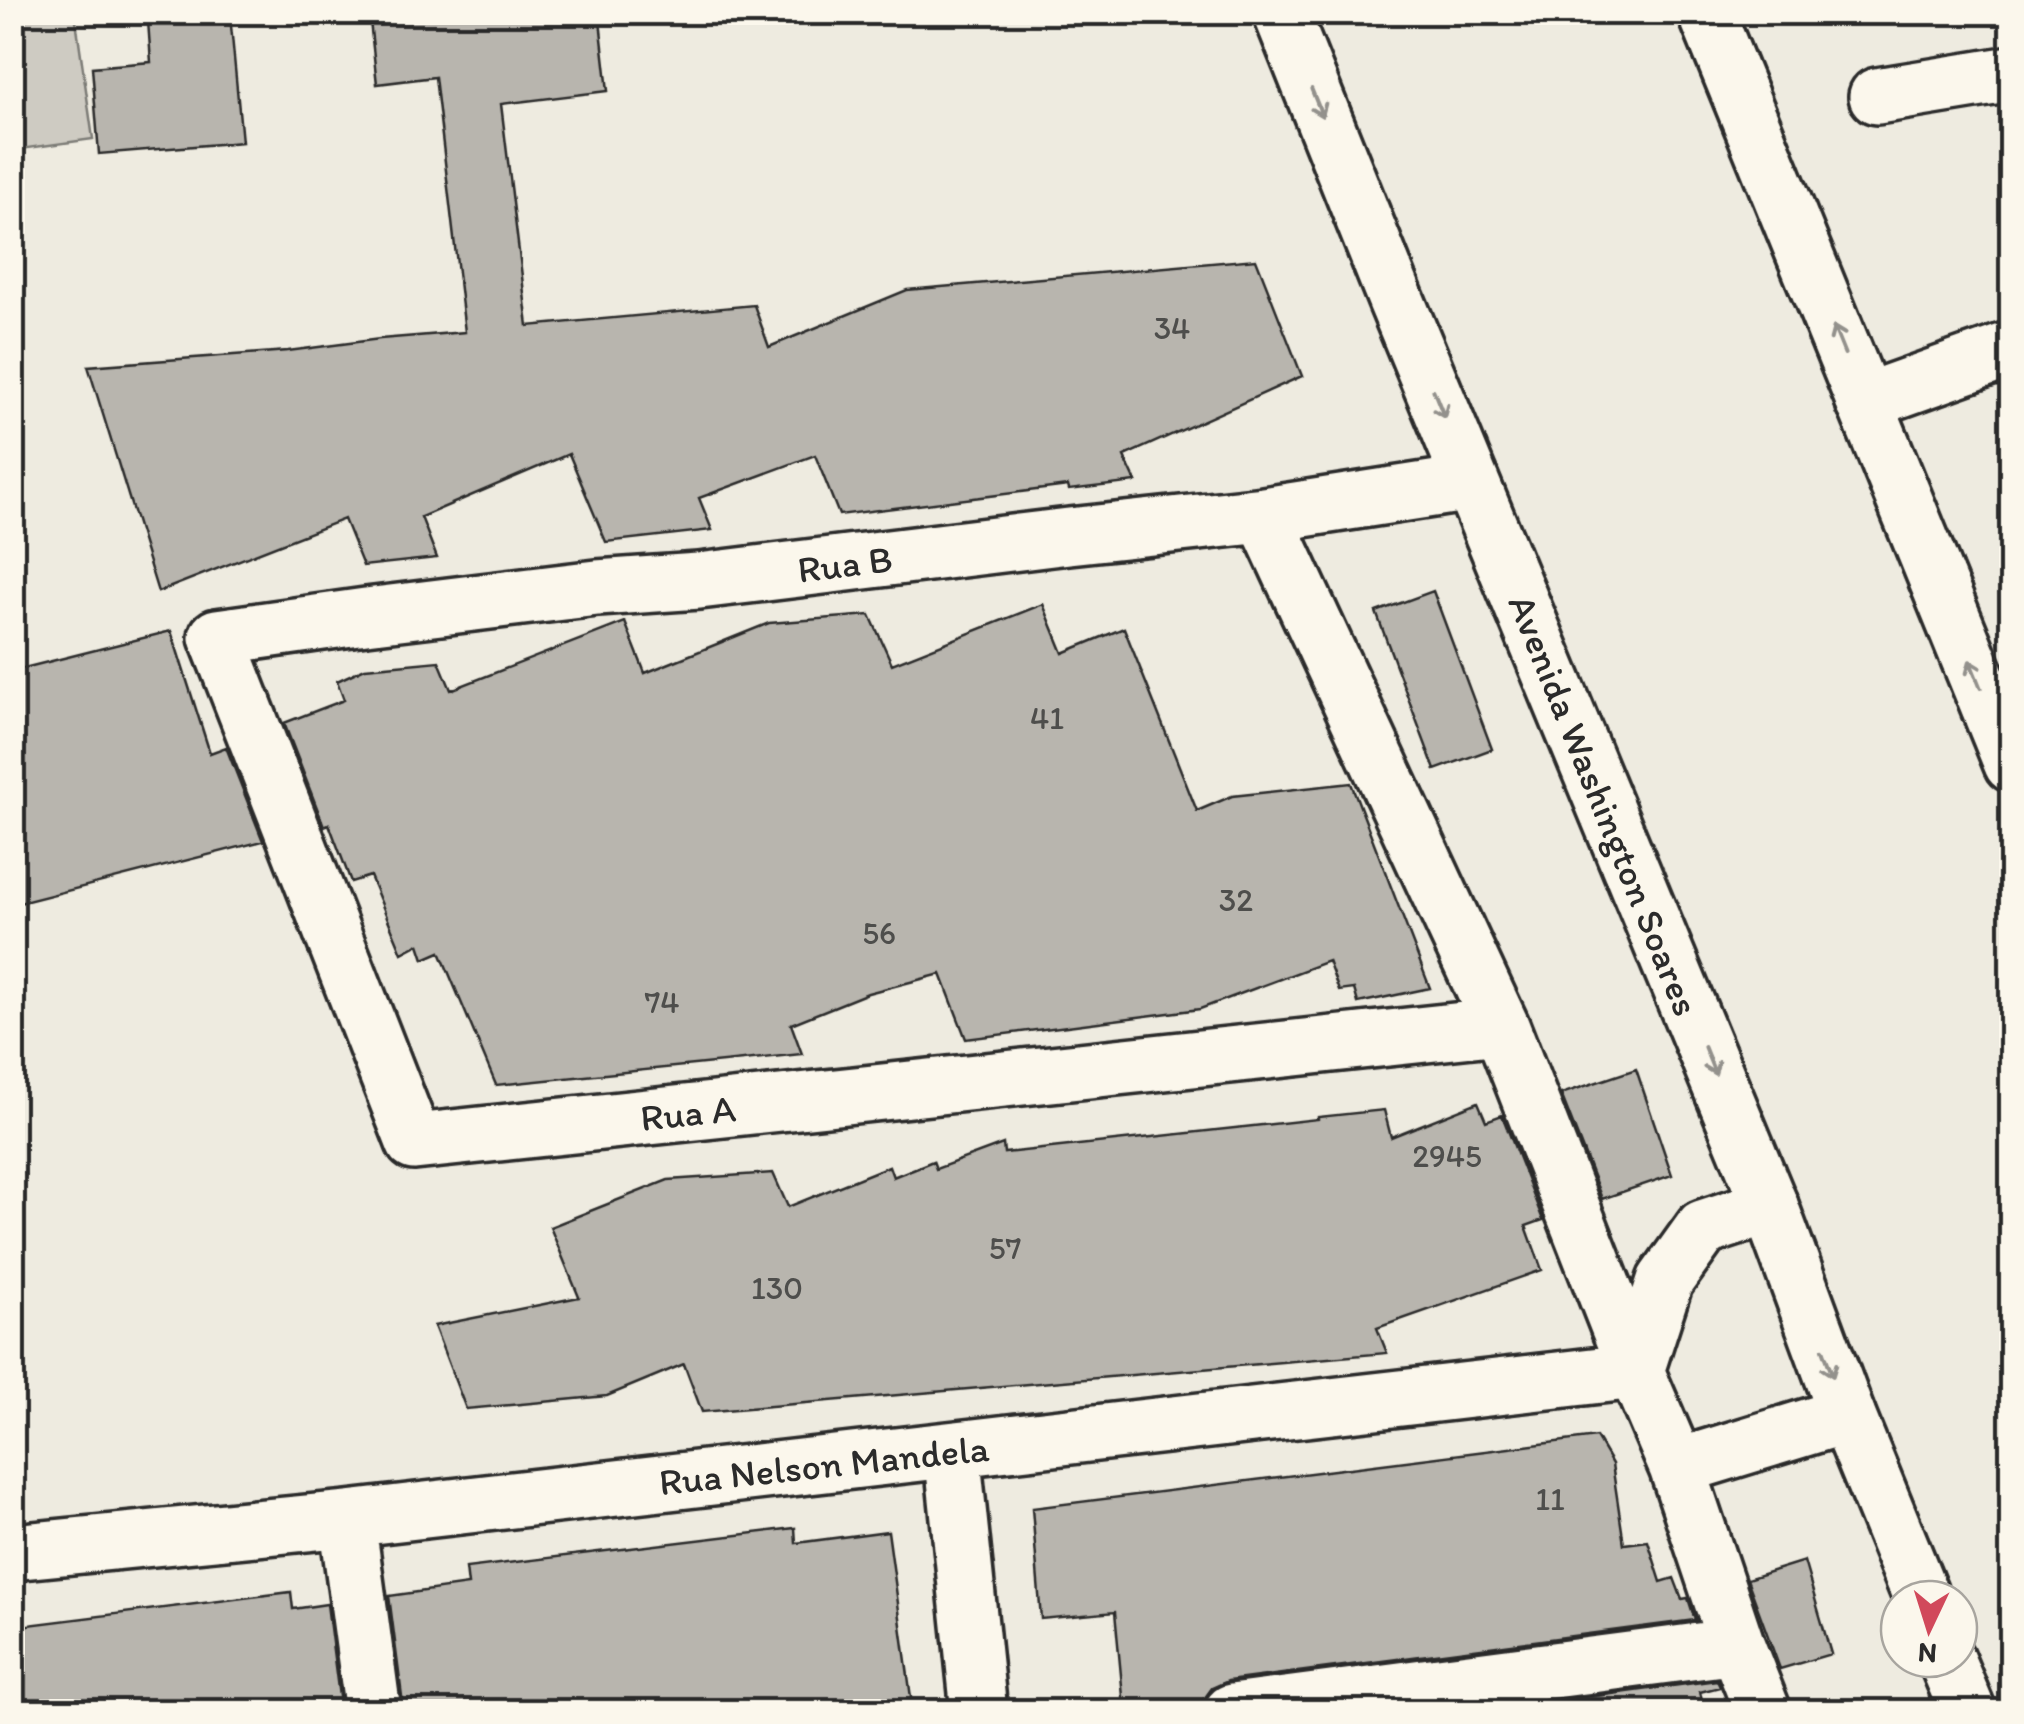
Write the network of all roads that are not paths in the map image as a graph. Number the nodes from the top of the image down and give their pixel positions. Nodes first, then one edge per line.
1 (1281, 12) edge
2 (1706, 12) edge
3 (2012, 74) edge
4 (1877, 96) dead end
5 (2012, 349) edge
6 (1864, 402) junction
7 (1471, 484) junction
8 (1264, 515) junction
9 (217, 638) joint
10 (2012, 764) edge
11 (1500, 1026) junction
12 (1770, 1206) junction
13 (1636, 1371) junction
14 (1847, 1415) junction
15 (952, 1450) junction
16 (1677, 1467) junction
17 (347, 1519) junction
18 (12, 1552) edge
19 (1914, 1579) edge
20 (1737, 1646) junction
21 (1954, 1679) edge
22 (372, 1712) edge
23 (979, 1712) edge
24 (1232, 1712) edge
25 (1764, 1712) edge
26 (1968, 1712) edge

1 -> 7 main road, Avenida Washington Soares
6 -> 2 main road
3 - 4 main road
5 - 6 main road
10 -> 6 main road
7 - 8 main road, Rua B
7 -> 12 main road, Avenida Washington Soares
8 - 9 main road, Rua B
8 - 11 main road
9 - 11 main road, Rua A
11 - 13 main road
12 - 13 main road
12 -> 14 main road, Avenida Washington Soares
13 - 15 main road, Rua Nelson Mandela
13 - 16 main road
14 - 16 main road
14 - 19 main road, Avenida Washington Soares
15 - 17 main road, Rua Nelson Mandela
15 - 23 main road
16 - 20 main road
17 - 18 main road, Rua Nelson Mandela
17 - 22 main road
20 - 24 main road
20 - 25 main road
21 - 26 main road

